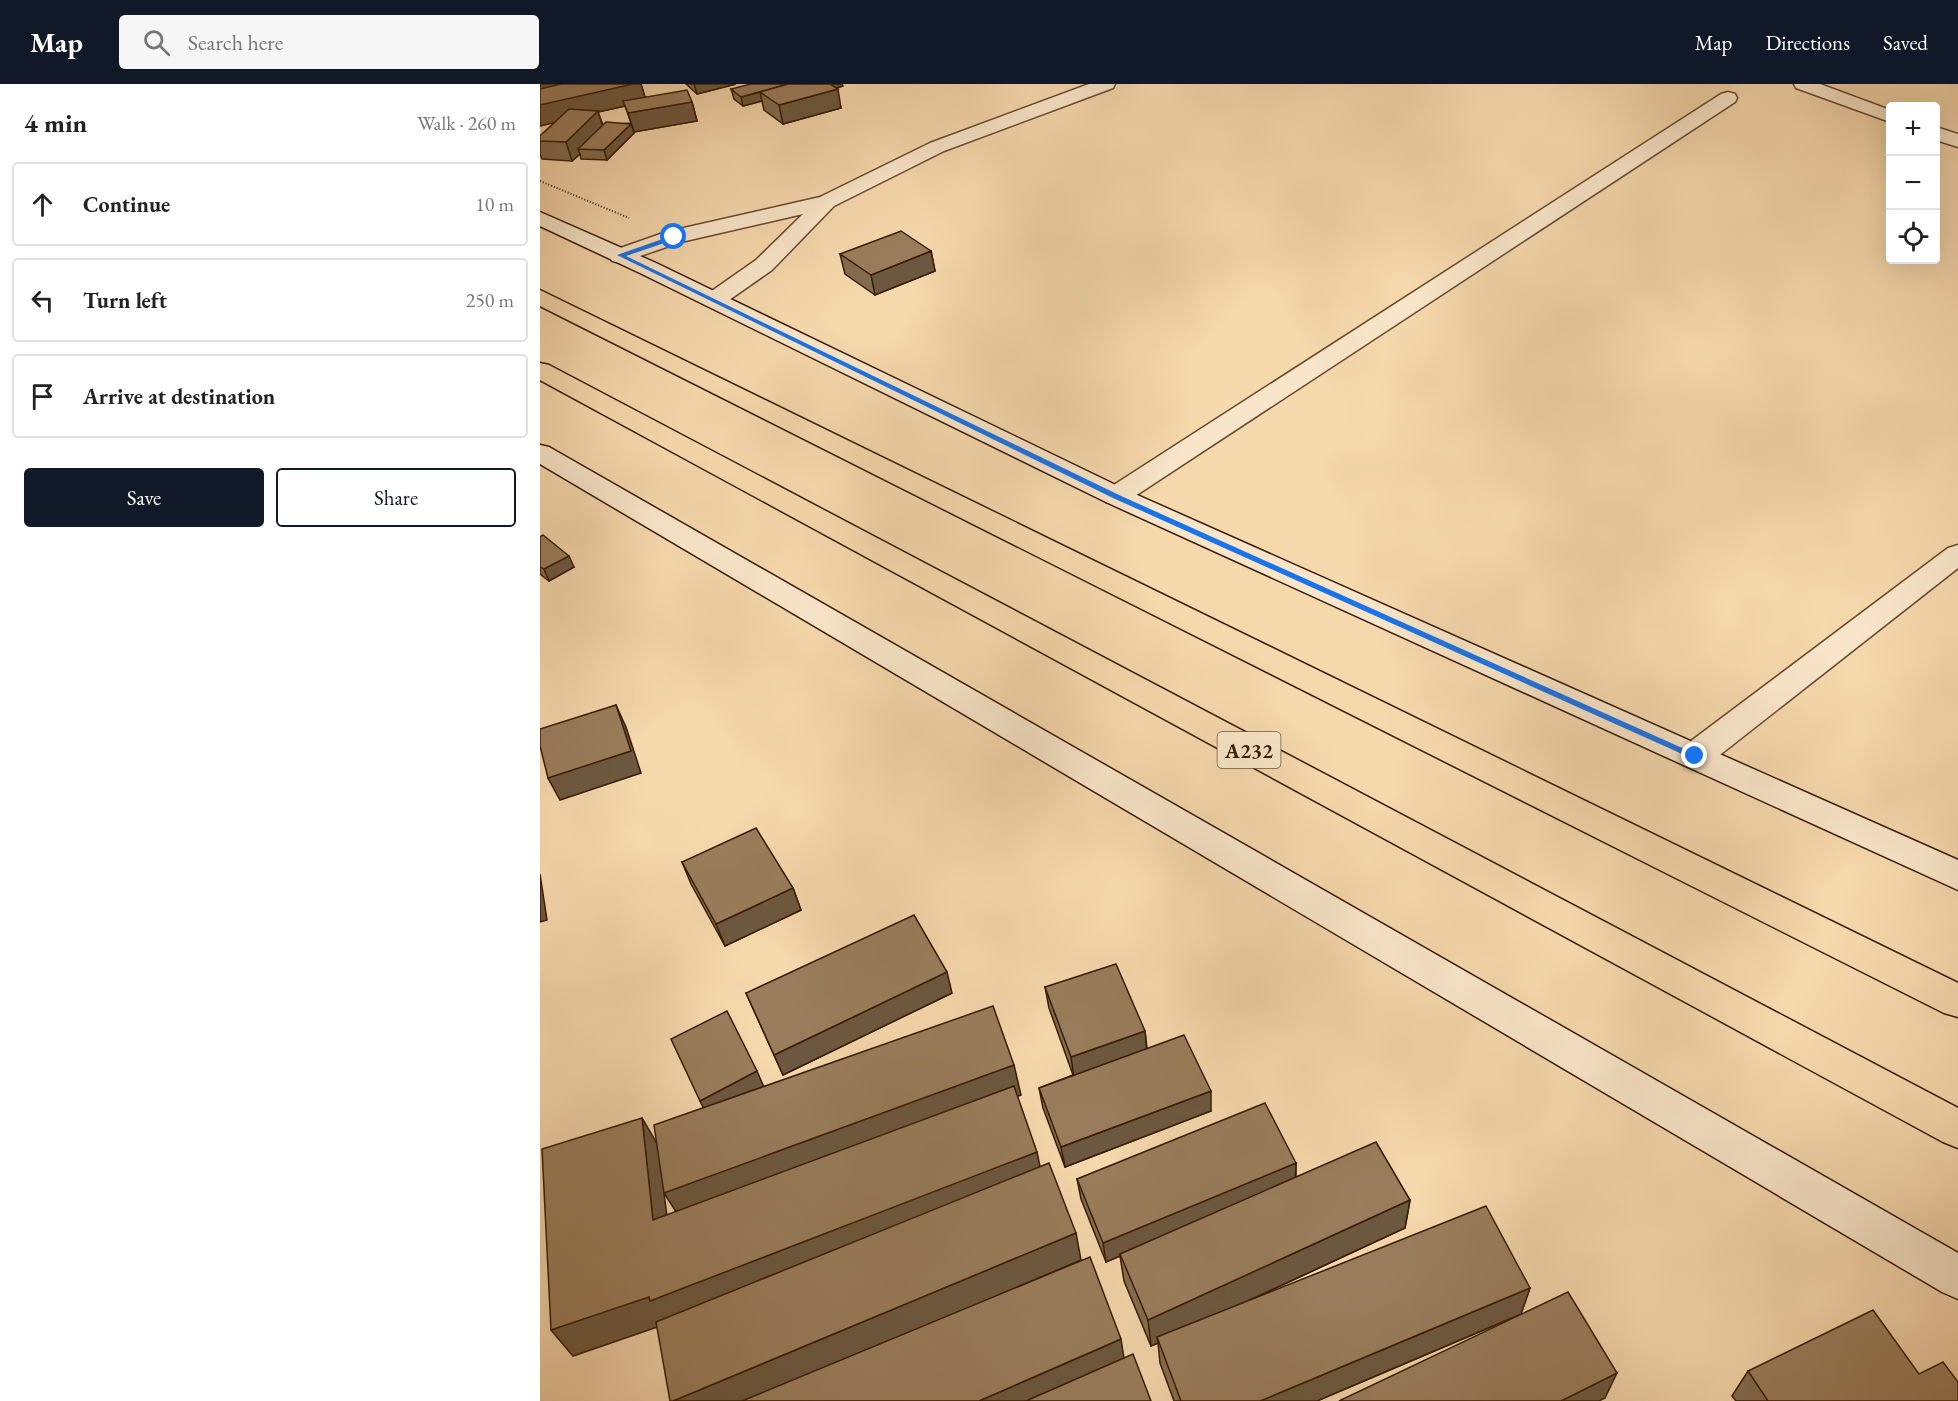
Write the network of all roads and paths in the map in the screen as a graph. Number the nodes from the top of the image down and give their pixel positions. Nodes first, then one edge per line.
1 (1106, 84) edge
2 (1803, 84) edge
3 (1728, 98) dead end
4 (1886, 115) edge
5 (1940, 135) edge
6 (1958, 141) edge
7 (540, 181) edge
8 (827, 202) junction
9 (540, 218) edge
10 (674, 237) junction
11 (621, 255) junction
12 (540, 297) edge
13 (714, 300) junction
14 (540, 370) edge
15 (540, 453) edge
16 (1116, 496) junction
17 (1958, 554) edge
18 (1695, 756) junction
19 (1958, 876) edge
20 (1958, 1001) edge
21 (1958, 1129) edge
22 (1958, 1277) edge

1 - 8 main road
2 - 4 main road
3 - 16 main road
5 - 6 main road
7 - 10 path
8 - 10 main road
8 - 13 main road
9 - 11 main road
10 - 11 main road
11 - 13 main road
12 - 20 highway
13 - 16 main road
14 - 21 highway, A232
15 - 22 main road
16 - 18 main road
17 - 18 main road
18 - 19 main road

